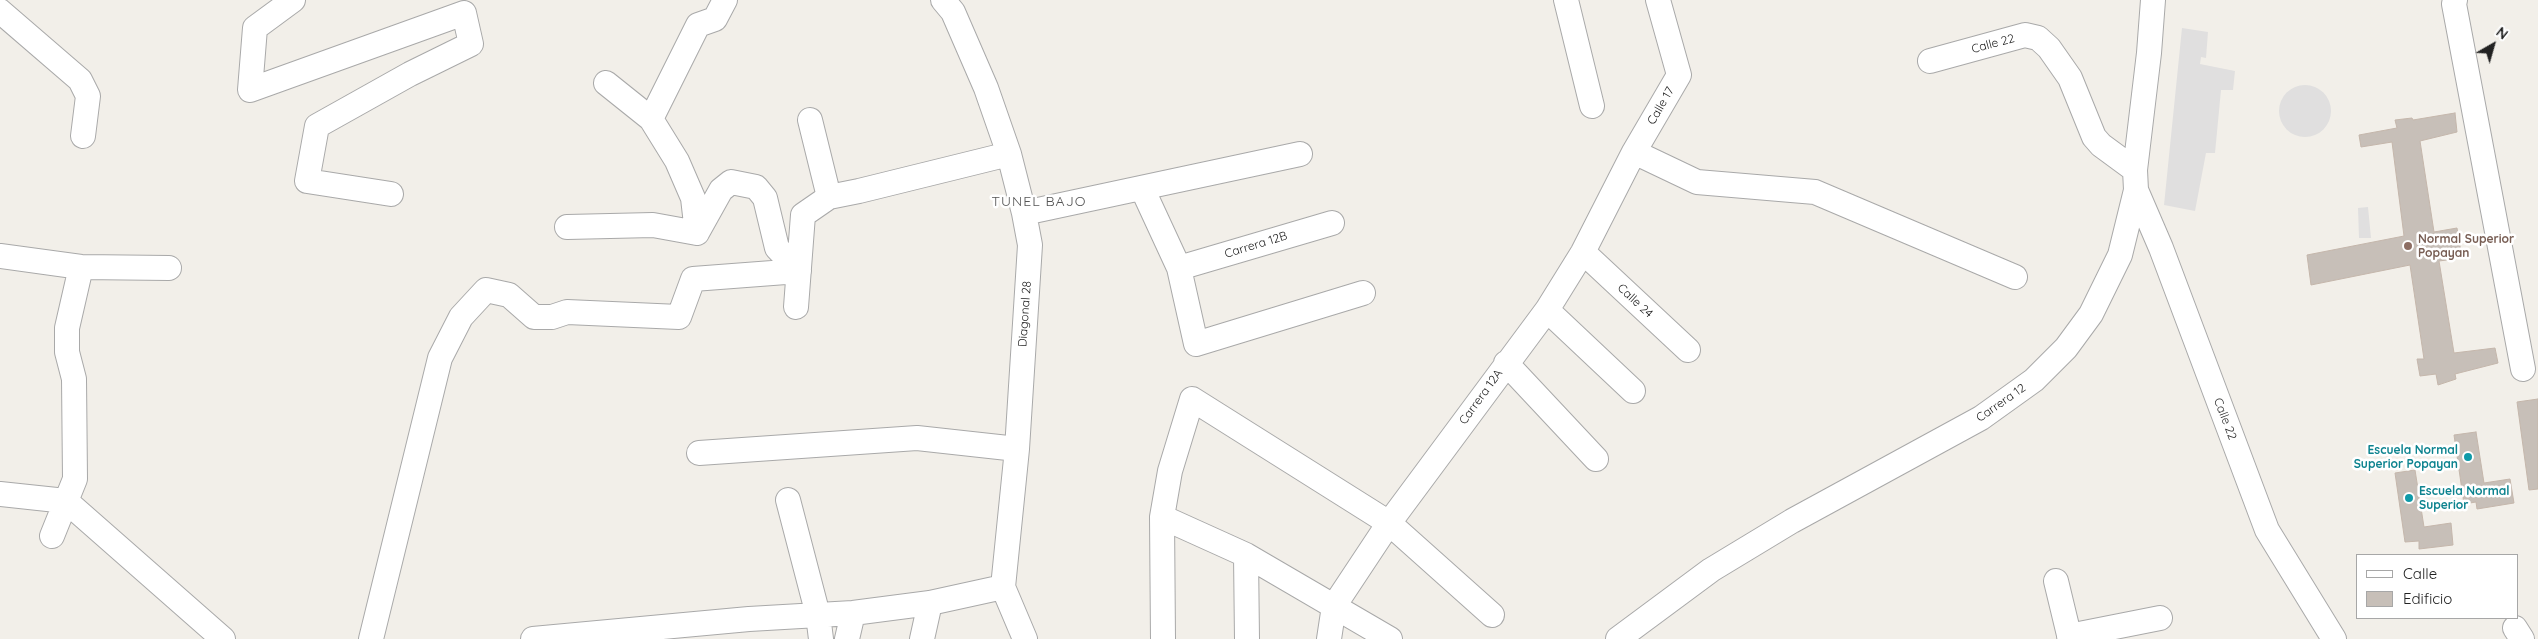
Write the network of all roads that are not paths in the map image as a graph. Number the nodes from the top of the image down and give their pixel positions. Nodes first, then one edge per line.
1 (293, 0) edge
2 (725, 0) edge
3 (943, 0) edge
4 (1566, 0) edge
5 (1658, 0) edge
6 (2153, 0) edge
7 (2455, 0) edge
8 (0, 11) edge
9 (1930, 61) dead end
10 (606, 82) dead end
11 (1592, 106) dead end
12 (651, 119) junction
13 (810, 120) dead end
14 (83, 136) dead end
15 (1634, 152) junction
16 (1009, 154) junction
17 (1300, 154) dead end
18 (2136, 180) junction
19 (1142, 188) junction
20 (391, 194) dead end
21 (829, 196) junction
22 (1024, 213) junction
23 (1332, 222) dead end
24 (567, 228) dead end
25 (697, 233) junction
26 (1582, 252) junction
27 (0, 256) edge
28 (81, 267) junction
29 (169, 268) dead end
30 (1179, 268) junction
31 (799, 271) junction
32 (2015, 277) dead end
33 (1363, 293) dead end
34 (796, 307) dead end
35 (1547, 310) junction
36 (1688, 350) dead end
37 (1506, 363) junction
38 (2523, 369) dead end
39 (1633, 391) dead end
40 (1017, 449) junction
41 (699, 453) dead end
42 (1596, 458) dead end
43 (0, 494) edge
44 (788, 500) dead end
45 (66, 501) junction
46 (1162, 517) junction
47 (1389, 523) junction
48 (52, 536) dead end
49 (1246, 555) junction
50 (2056, 581) dead end
51 (1004, 587) junction
52 (930, 603) junction
53 (1334, 606) junction
54 (853, 612) junction
55 (818, 615) junction
56 (1492, 615) dead end
57 (2160, 618) dead end
58 (749, 629) edge
59 (664, 633) edge
60 (2070, 638) edge
61 (223, 639) edge
62 (371, 639) edge
63 (532, 639) edge
64 (821, 639) edge
65 (847, 639) edge
66 (922, 639) edge
67 (1025, 639) edge
68 (1163, 639) edge
69 (1247, 639) edge
70 (1329, 639) edge
71 (1390, 639) edge
72 (1618, 639) edge
73 (2334, 639) edge

1 - 20 street
2 - 12 street
3 - 16 street, Diagonal 28
4 - 11 street
5 - 15 street, Calle 17
6 - 18 street, Carrera 12
7 - 38 street
8 - 14 street
9 - 18 street, Calle 22
10 - 12 street
12 - 25 street
13 - 21 street
15 - 26 street, Carrera 12A
15 - 32 street
16 - 21 street
16 - 22 street, Diagonal 28
17 - 19 street
18 - 72 street, Carrera 12
18 - 73 street, Calle 22
19 - 22 street
19 - 30 street
21 - 31 street
22 - 40 street, Diagonal 28
23 - 30 street, Carrera 12B
24 - 25 street
25 - 31 street
26 - 35 street, Carrera 12A
26 - 36 street, Calle 24
27 - 28 street
28 - 29 street
28 - 45 street
30 - 33 street
31 - 34 street
31 - 62 street
35 - 37 street, Carrera 12A
35 - 39 street
37 - 42 street
37 - 47 street, Carrera 12A
40 - 41 street
40 - 51 street, Diagonal 28
43 - 45 street
44 - 55 street
45 - 48 street
45 - 61 street
46 - 47 street
46 - 49 street
46 - 68 street
47 - 53 street, Carrera 12A
47 - 56 street
49 - 53 street
49 - 69 street
50 - 60 street
51 - 52 street
51 - 67 street, Diagonal 28
52 - 54 street
52 - 66 street
53 - 70 street, Carrera 12A
53 - 71 street
54 - 55 street
54 - 65 street
55 - 58 street
55 - 64 street
57 - 60 street
58 - 59 street
59 - 63 street

